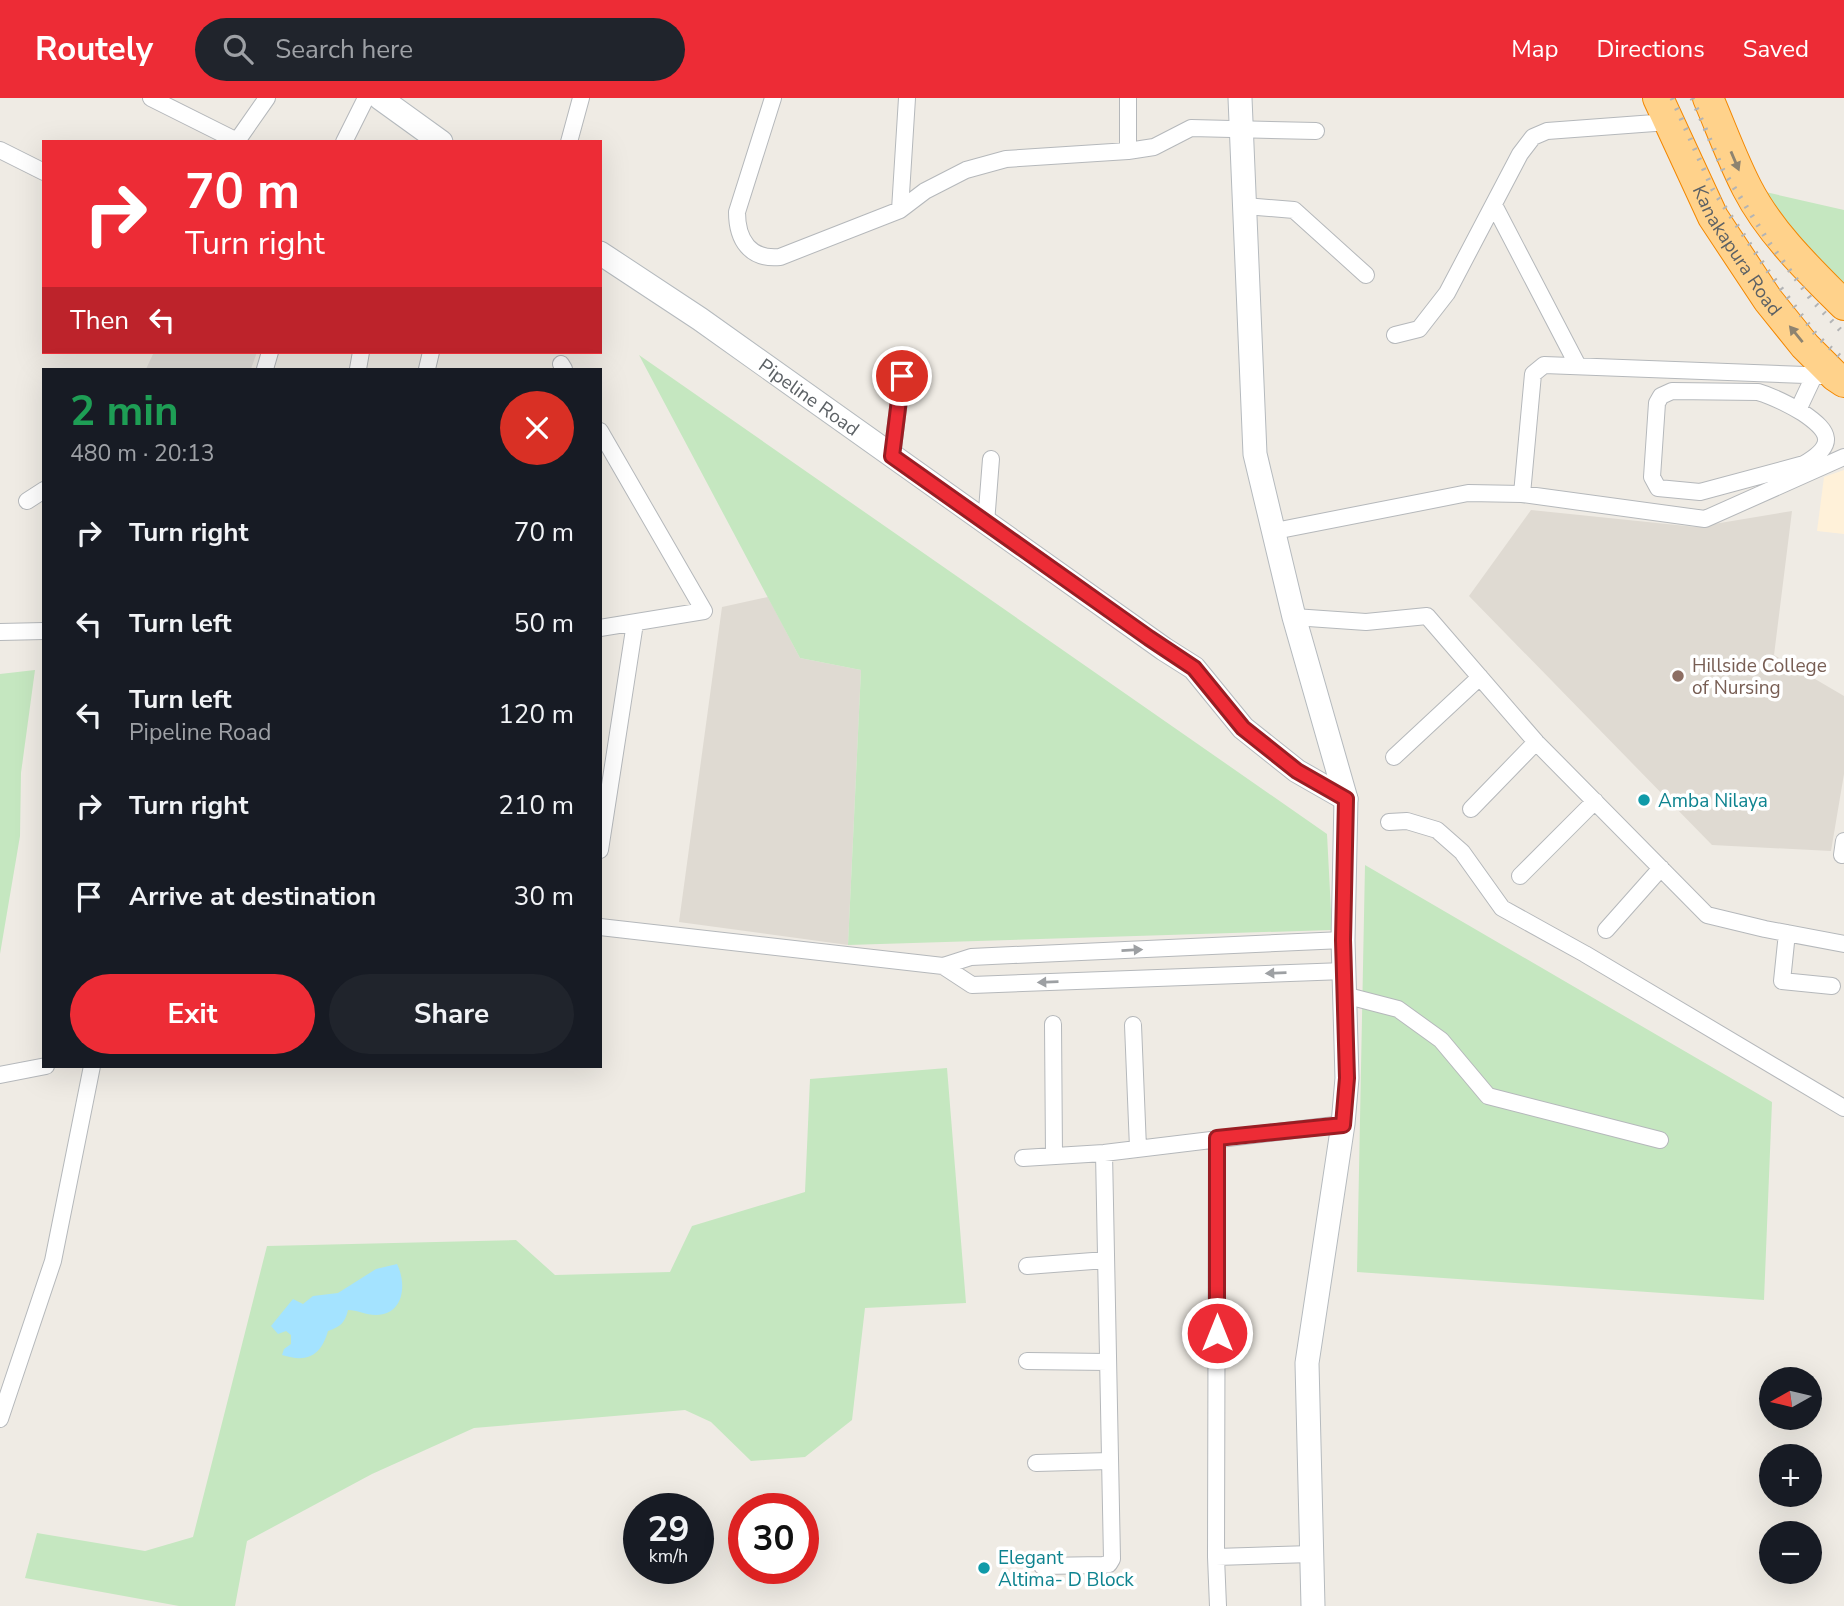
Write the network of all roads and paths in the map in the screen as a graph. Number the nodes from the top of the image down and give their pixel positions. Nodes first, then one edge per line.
1 (151, 98) edge
2 (267, 98) edge
3 (366, 98) edge
4 (380, 98) edge
5 (581, 98) edge
6 (773, 98) edge
7 (907, 98) edge
8 (1128, 98) edge
9 (1240, 98) edge
10 (1707, 98) edge
11 (1663, 110) edge
12 (1241, 130) junction
13 (1316, 131) dead end
14 (235, 140) edge
15 (238, 140) edge
16 (345, 140) edge
17 (438, 140) edge
18 (570, 140) edge
19 (0, 150) edge
20 (1128, 151) junction
21 (42, 171) edge
22 (1245, 205) junction
23 (1494, 205) junction
24 (900, 210) junction
25 (602, 254) edge
26 (1366, 275) dead end
27 (1844, 305) edge
28 (1395, 335) dead end
29 (1578, 366) junction
30 (902, 376) dead end
31 (1831, 378) edge
32 (1797, 410) junction
33 (602, 438) edge
34 (892, 456) junction
35 (1844, 457) edge
36 (991, 458) dead end
37 (608, 460) edge
38 (42, 491) edge
39 (1699, 492) junction
40 (1522, 494) junction
41 (27, 501) dead end
42 (1705, 519) junction
43 (986, 523) junction
44 (1275, 531) junction
45 (1294, 617) junction
46 (635, 623) junction
47 (602, 628) edge
48 (42, 631) edge
49 (0, 632) edge
50 (1480, 677) junction
51 (1536, 743) junction
52 (1394, 757) dead end
53 (1346, 799) junction
54 (1595, 802) junction
55 (1471, 809) dead end
56 (1389, 822) dead end
57 (602, 837) edge
58 (1661, 868) junction
59 (1520, 876) dead end
60 (602, 927) edge
61 (1606, 930) dead end
62 (1787, 933) junction
63 (1343, 940) junction
64 (1844, 944) edge
65 (943, 966) junction
66 (1344, 971) junction
67 (1832, 986) dead end
68 (1345, 995) junction
69 (1053, 1024) dead end
70 (1133, 1025) dead end
71 (42, 1067) edge
72 (92, 1068) edge
73 (0, 1075) edge
74 (1844, 1108) edge
75 (1343, 1125) junction
76 (1217, 1138) junction
77 (1660, 1140) dead end
78 (1138, 1148) junction
79 (1104, 1153) junction
80 (1054, 1156) junction
81 (1023, 1158) dead end
82 (1106, 1260) junction
83 (1027, 1266) dead end
84 (1027, 1361) dead end
85 (1108, 1362) junction
86 (0, 1419) edge
87 (1110, 1461) junction
88 (1036, 1463) dead end
89 (1312, 1554) junction
90 (1216, 1557) junction
91 (1042, 1566) dead end
92 (1218, 1606) edge
93 (1313, 1606) edge

1 - 14 street
2 - 15 street
3 - 16 street
4 - 17 street
5 - 18 street
6 - 24 street
7 - 24 street
8 - 20 street
9 - 12 street
10 -> 27 highway, Kanakapura Road
11 - 23 street
31 -> 11 highway, Kanakapura Road
12 - 13 street
12 - 20 street
12 - 22 street
19 - 21 street
20 - 24 street
22 - 26 street
22 - 44 street
23 - 28 street
23 - 29 street
25 - 34 street, Pipeline Road
29 - 31 street
29 - 40 street
30 - 34 street
31 - 32 street
32 - 39 street
32 - 39 street
33 - 37 street
34 - 43 street, Pipeline Road
35 - 42 street
36 - 43 street
37 - 46 street
38 - 41 street
39 - 42 street
40 - 42 street
40 - 44 street
43 - 53 street, Pipeline Road
44 - 45 street
45 - 50 street
45 - 53 street
46 - 47 street
46 - 57 street
48 - 49 street
50 - 51 street
50 - 52 street
51 - 54 street
51 - 55 street
53 - 63 street
54 - 58 street
54 - 59 street
56 - 74 street
58 - 61 street
58 - 62 street
60 - 65 street
62 - 64 street
62 - 67 street
65 -> 63 street
63 - 66 street
66 -> 65 street
66 - 68 street
68 - 75 street
68 - 77 street
69 - 80 street
70 - 78 street
71 - 73 street
72 - 86 street
75 - 76 street
75 - 89 street
76 - 78 street
76 - 90 street
78 - 79 street
79 - 80 street
79 - 82 street
80 - 81 street
82 - 83 street
82 - 85 street
84 - 85 street
85 - 87 street
87 - 88 street
87 - 91 street
89 - 90 street
89 - 93 street
90 - 92 street

